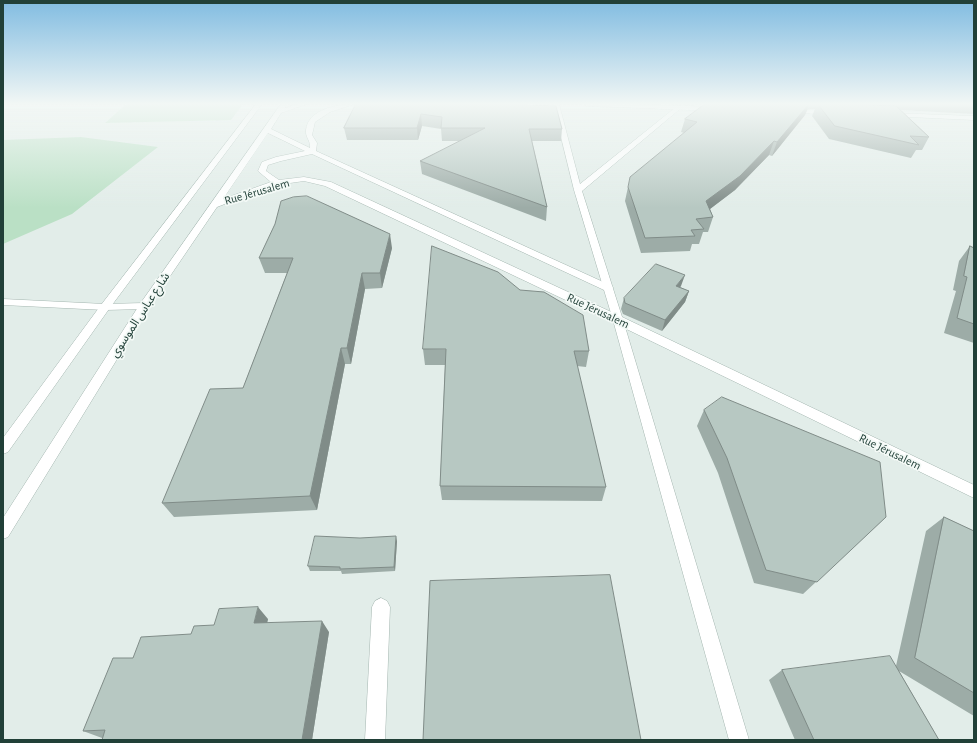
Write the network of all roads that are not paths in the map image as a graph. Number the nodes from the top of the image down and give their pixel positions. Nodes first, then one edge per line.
1 (233, 139) edge
2 (261, 139) edge
3 (284, 139) edge
4 (311, 139) edge
5 (565, 139) edge
6 (641, 139) edge
7 (311, 152) junction
8 (278, 184) junction
9 (578, 190) junction
10 (214, 205) junction
11 (608, 288) junction
12 (3, 302) edge
13 (144, 306) junction
14 (105, 307) junction
15 (618, 320) junction
16 (3, 448) edge
17 (974, 492) edge
18 (3, 532) edge
19 (381, 606) dead end
20 (375, 740) edge
21 (739, 740) edge

1 - 14 street
2 - 10 street, شارع عباس الموسوي
3 - 7 street
4 - 7 street
5 - 9 street
6 - 9 street
7 - 8 street
7 - 11 street
8 - 10 street, Rue Jérusalem
8 - 15 street, Rue Jérusalem
9 - 11 street
10 - 13 street, شارع عباس الموسوي
11 - 15 street
12 - 14 street
13 - 14 street
13 - 18 street, شارع عباس الموسوي
14 - 16 street
15 - 17 street, Rue Jérusalem
15 - 21 street
19 - 20 street

